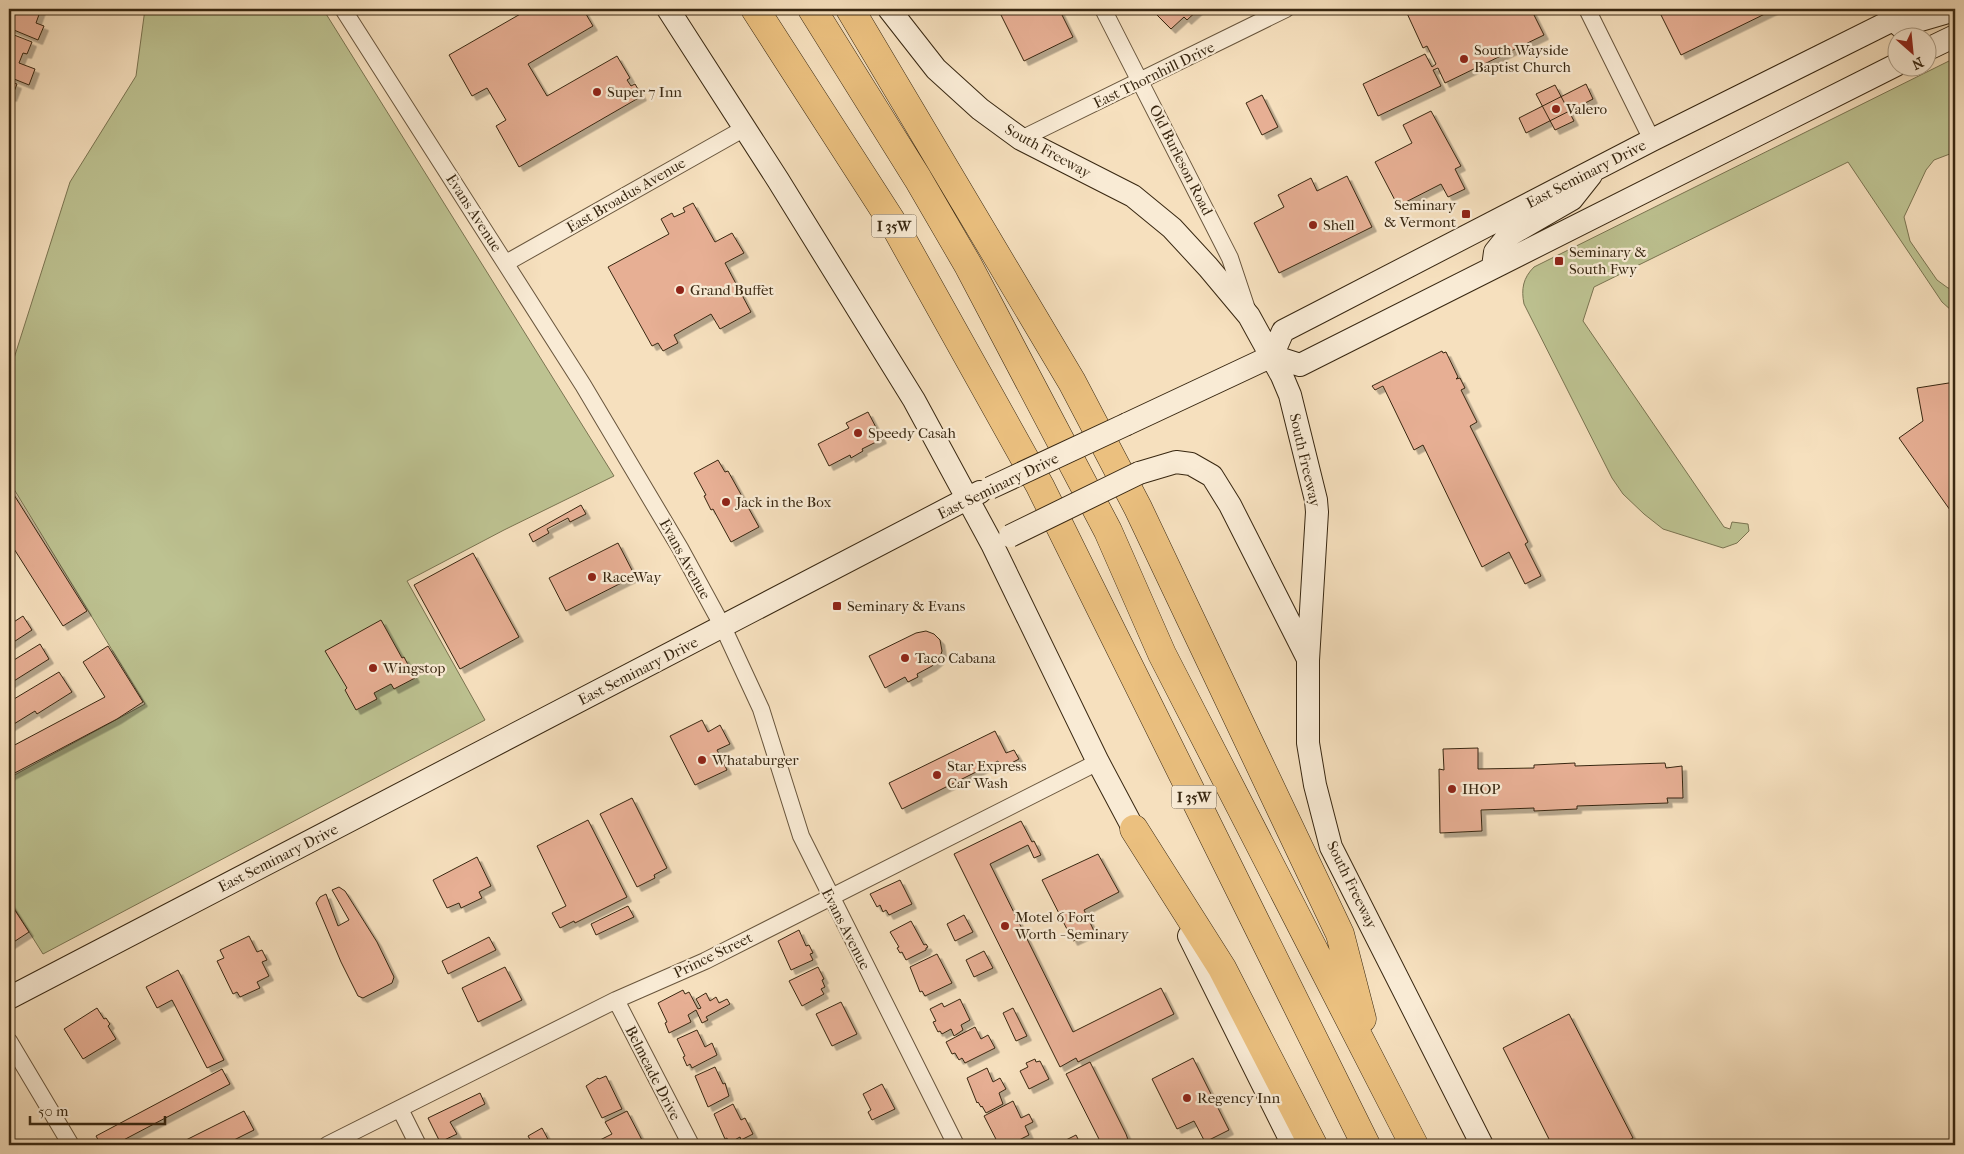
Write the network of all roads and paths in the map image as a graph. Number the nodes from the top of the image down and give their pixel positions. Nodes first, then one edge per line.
1 (343, 9) edge
2 (668, 9) edge
3 (754, 9) edge
4 (812, 9) edge
5 (850, 9) edge
6 (889, 9) edge
7 (1103, 9) edge
8 (1286, 9) edge
9 (1587, 9) edge
10 (1915, 9) edge
11 (1955, 10) edge
12 (1258, 15) edge
13 (1955, 36) edge
14 (1856, 38) junction
15 (1936, 45) edge
16 (1886, 70) edge
17 (1141, 82) junction
18 (745, 128) junction
19 (1021, 139) junction
20 (1652, 140) junction
21 (1596, 169) junction
22 (506, 263) junction
23 (1493, 267) junction
24 (1250, 316) junction
25 (1272, 356) junction
26 (967, 498) junction
27 (1001, 540) junction
28 (723, 627) junction
29 (1308, 660) junction
30 (1098, 762) junction
31 (1134, 828) junction
32 (830, 897) junction
33 (9, 998) edge
34 (616, 1000) junction
35 (9, 1041) edge
36 (1375, 1069) junction
37 (400, 1109) junction
38 (71, 1145) edge
39 (327, 1145) edge
40 (418, 1145) edge
41 (691, 1145) edge
42 (956, 1145) edge
43 (1294, 1145) edge
44 (1312, 1145) edge
45 (1366, 1145) edge
46 (1414, 1145) edge
47 (1482, 1145) edge

1 - 22 street, Evans Avenue
2 - 18 main road
3 - 45 highway, I 35W
4 - 36 highway, I 35W
5 - 36 highway
6 - 19 main road, South Freeway
7 - 17 street, Old Burleson Road
8 - 12 street, East Thornhill Drive
9 - 20 street
10 - 14 main road, East Seminary Drive
11 - 14 main road
12 - 17 street, East Thornhill Drive
13 - 15 main road
14 - 20 main road, East Seminary Drive
16 - 23 main road
17 - 19 street, East Thornhill Drive
17 - 24 street, Old Burleson Road
18 - 22 street, East Broadus Avenue
18 - 26 main road
19 - 24 main road, South Freeway
20 - 21 main road, East Seminary Drive
21 - 23 main road
21 - 25 main road, East Seminary Drive
22 - 28 street, Evans Avenue
23 - 25 main road
24 - 25 main road, South Freeway
25 - 26 main road, East Seminary Drive, bridge
25 - 29 main road, South Freeway
26 - 27 main road
26 - 28 main road, East Seminary Drive
27 - 29 main road, bridge
27 - 30 main road
28 - 32 street, Evans Avenue
28 - 33 main road, East Seminary Drive
29 - 47 main road, South Freeway
30 - 31 main road
30 - 32 street, Prince Street
31 - 43 main road
31 - 44 highway
32 - 34 street, Prince Street
32 - 42 street, Evans Avenue
34 - 37 street, Prince Street
34 - 41 street, Belmeade Drive
35 - 38 street
36 - 46 highway, I 35W
37 - 39 street, Prince Street
37 - 40 street

